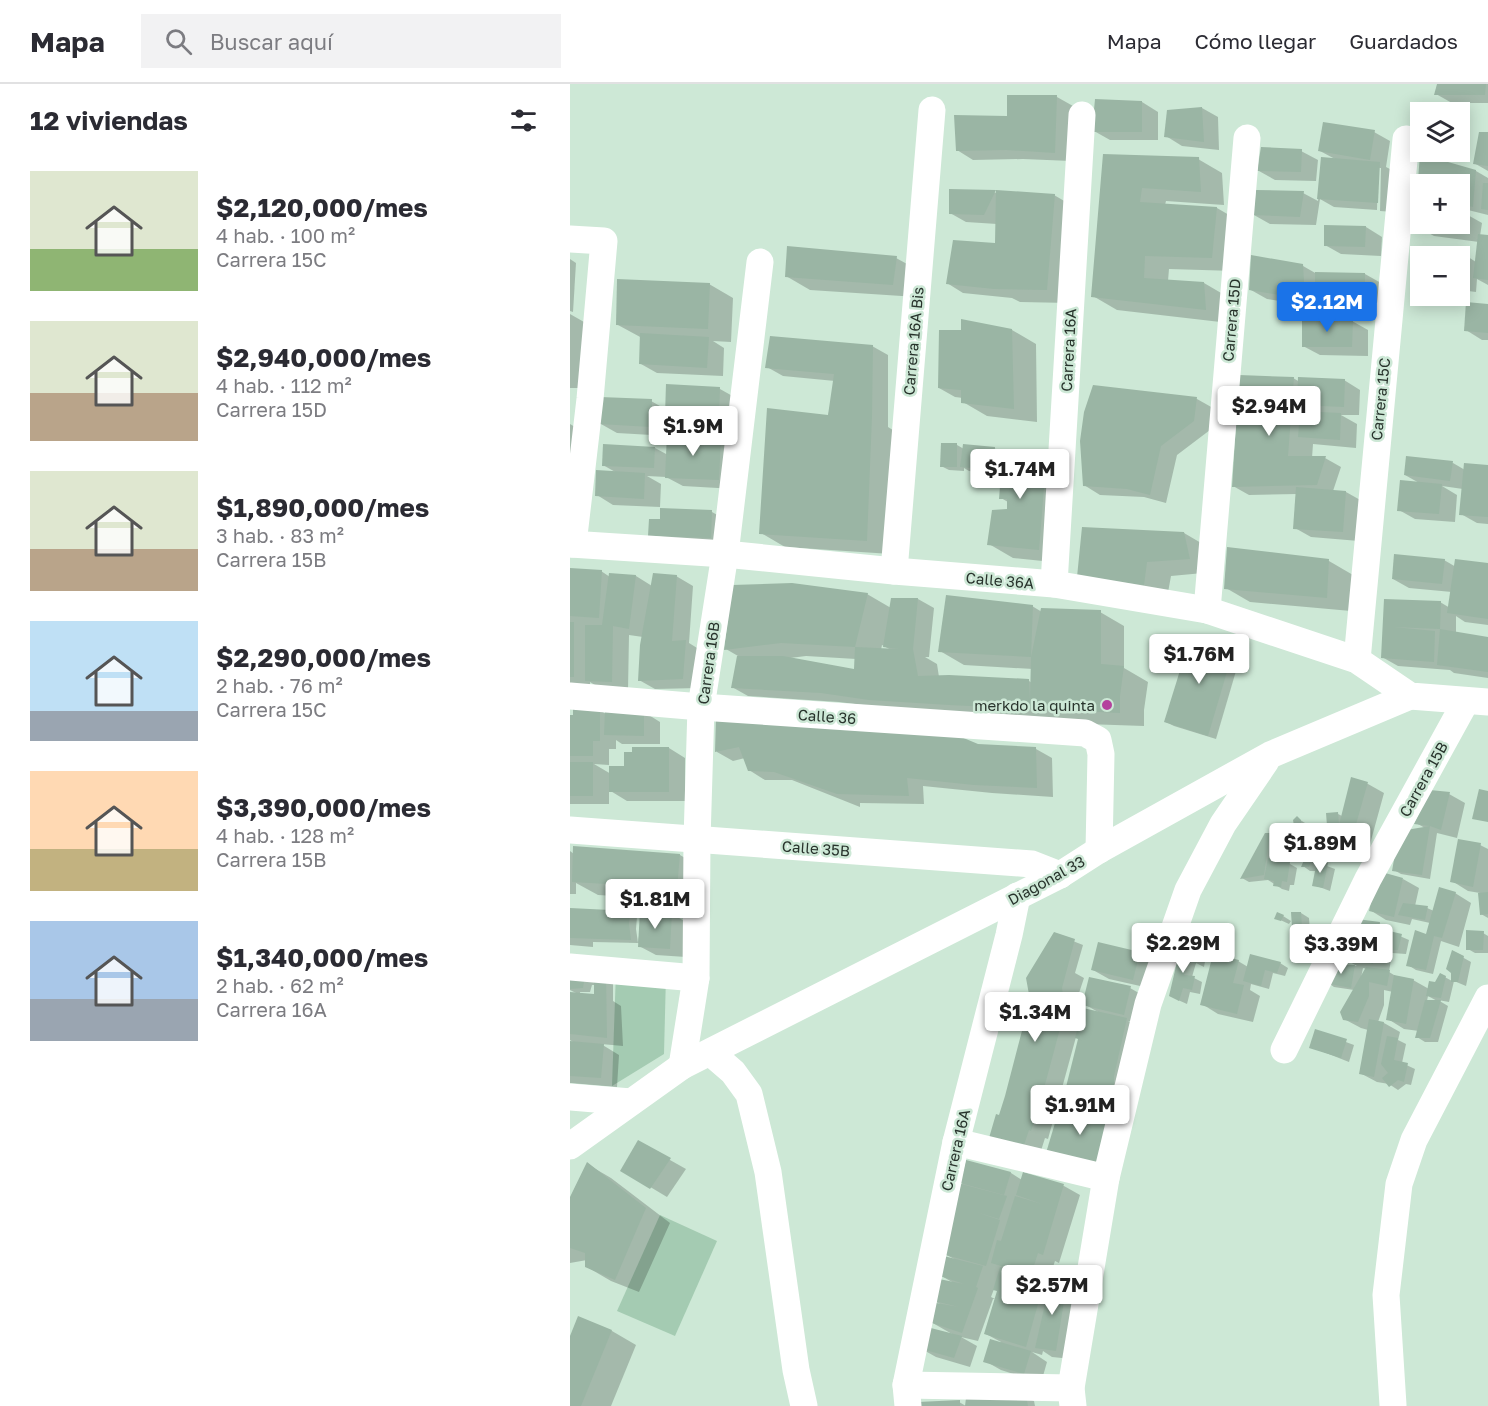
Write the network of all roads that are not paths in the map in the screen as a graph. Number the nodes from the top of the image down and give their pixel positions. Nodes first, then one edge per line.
1 (932, 110) dead end
2 (1082, 115) dead end
3 (1247, 138) dead end
4 (1406, 139) dead end
5 (570, 239) edge
6 (760, 262) dead end
7 (580, 398) edge
8 (572, 544) edge
9 (724, 554) junction
10 (894, 571) junction
11 (1054, 584) junction
12 (1207, 610) junction
13 (1357, 660) junction
14 (570, 696) edge
15 (1410, 696) junction
16 (1477, 702) edge
17 (701, 707) junction
18 (1270, 755) junction
19 (570, 830) edge
20 (697, 840) junction
21 (1099, 850) junction
22 (1060, 875) junction
23 (1017, 896) junction
24 (570, 967) edge
25 (696, 978) junction
26 (1488, 998) edge
27 (1284, 1050) dead end
28 (711, 1053) junction
29 (682, 1066) junction
30 (570, 1097) edge
31 (631, 1102) junction
32 (956, 1142) junction
33 (570, 1146) edge
34 (1106, 1178) junction
35 (907, 1395) edge
36 (1072, 1397) edge
37 (1393, 1405) edge
38 (804, 1406) edge

1 - 10 street, Carrera 16A Bis
2 - 11 street, Carrera 16A
3 - 12 street, Carrera 15D
4 - 13 street, Carrera 15C
5 - 7 street
6 - 9 street, Carrera 16B
7 - 8 street
8 - 9 street, Calle 36A
9 - 10 street, Calle 36A
9 - 17 street, Carrera 16B
10 - 11 street, Calle 36A
11 - 12 street, Calle 36A
12 - 13 street, Calle 36A
13 - 15 street, Calle 36A
14 - 17 street, Calle 36
15 - 16 street
15 - 18 street, Diagonal 33
16 - 27 street, Carrera 15B
17 - 20 street, Carrera 16B
17 - 21 street, Calle 36
18 - 21 street, Diagonal 33
18 - 34 street
19 - 20 street, Calle 35B
20 - 22 street, Calle 35B
20 - 25 street, Carrera 16B
21 - 22 street, Diagonal 33
22 - 23 street, Diagonal 33
23 - 28 street, Diagonal 33
23 - 32 street, Carrera 16A
24 - 25 street
25 - 29 street, Carrera 16B
26 - 37 street
28 - 29 street, Diagonal 33
28 - 38 street
29 - 31 street, Diagonal 33
30 - 31 street
31 - 33 street, Diagonal 33
32 - 34 street
32 - 35 street, Carrera 16A
34 - 36 street
35 - 36 street

